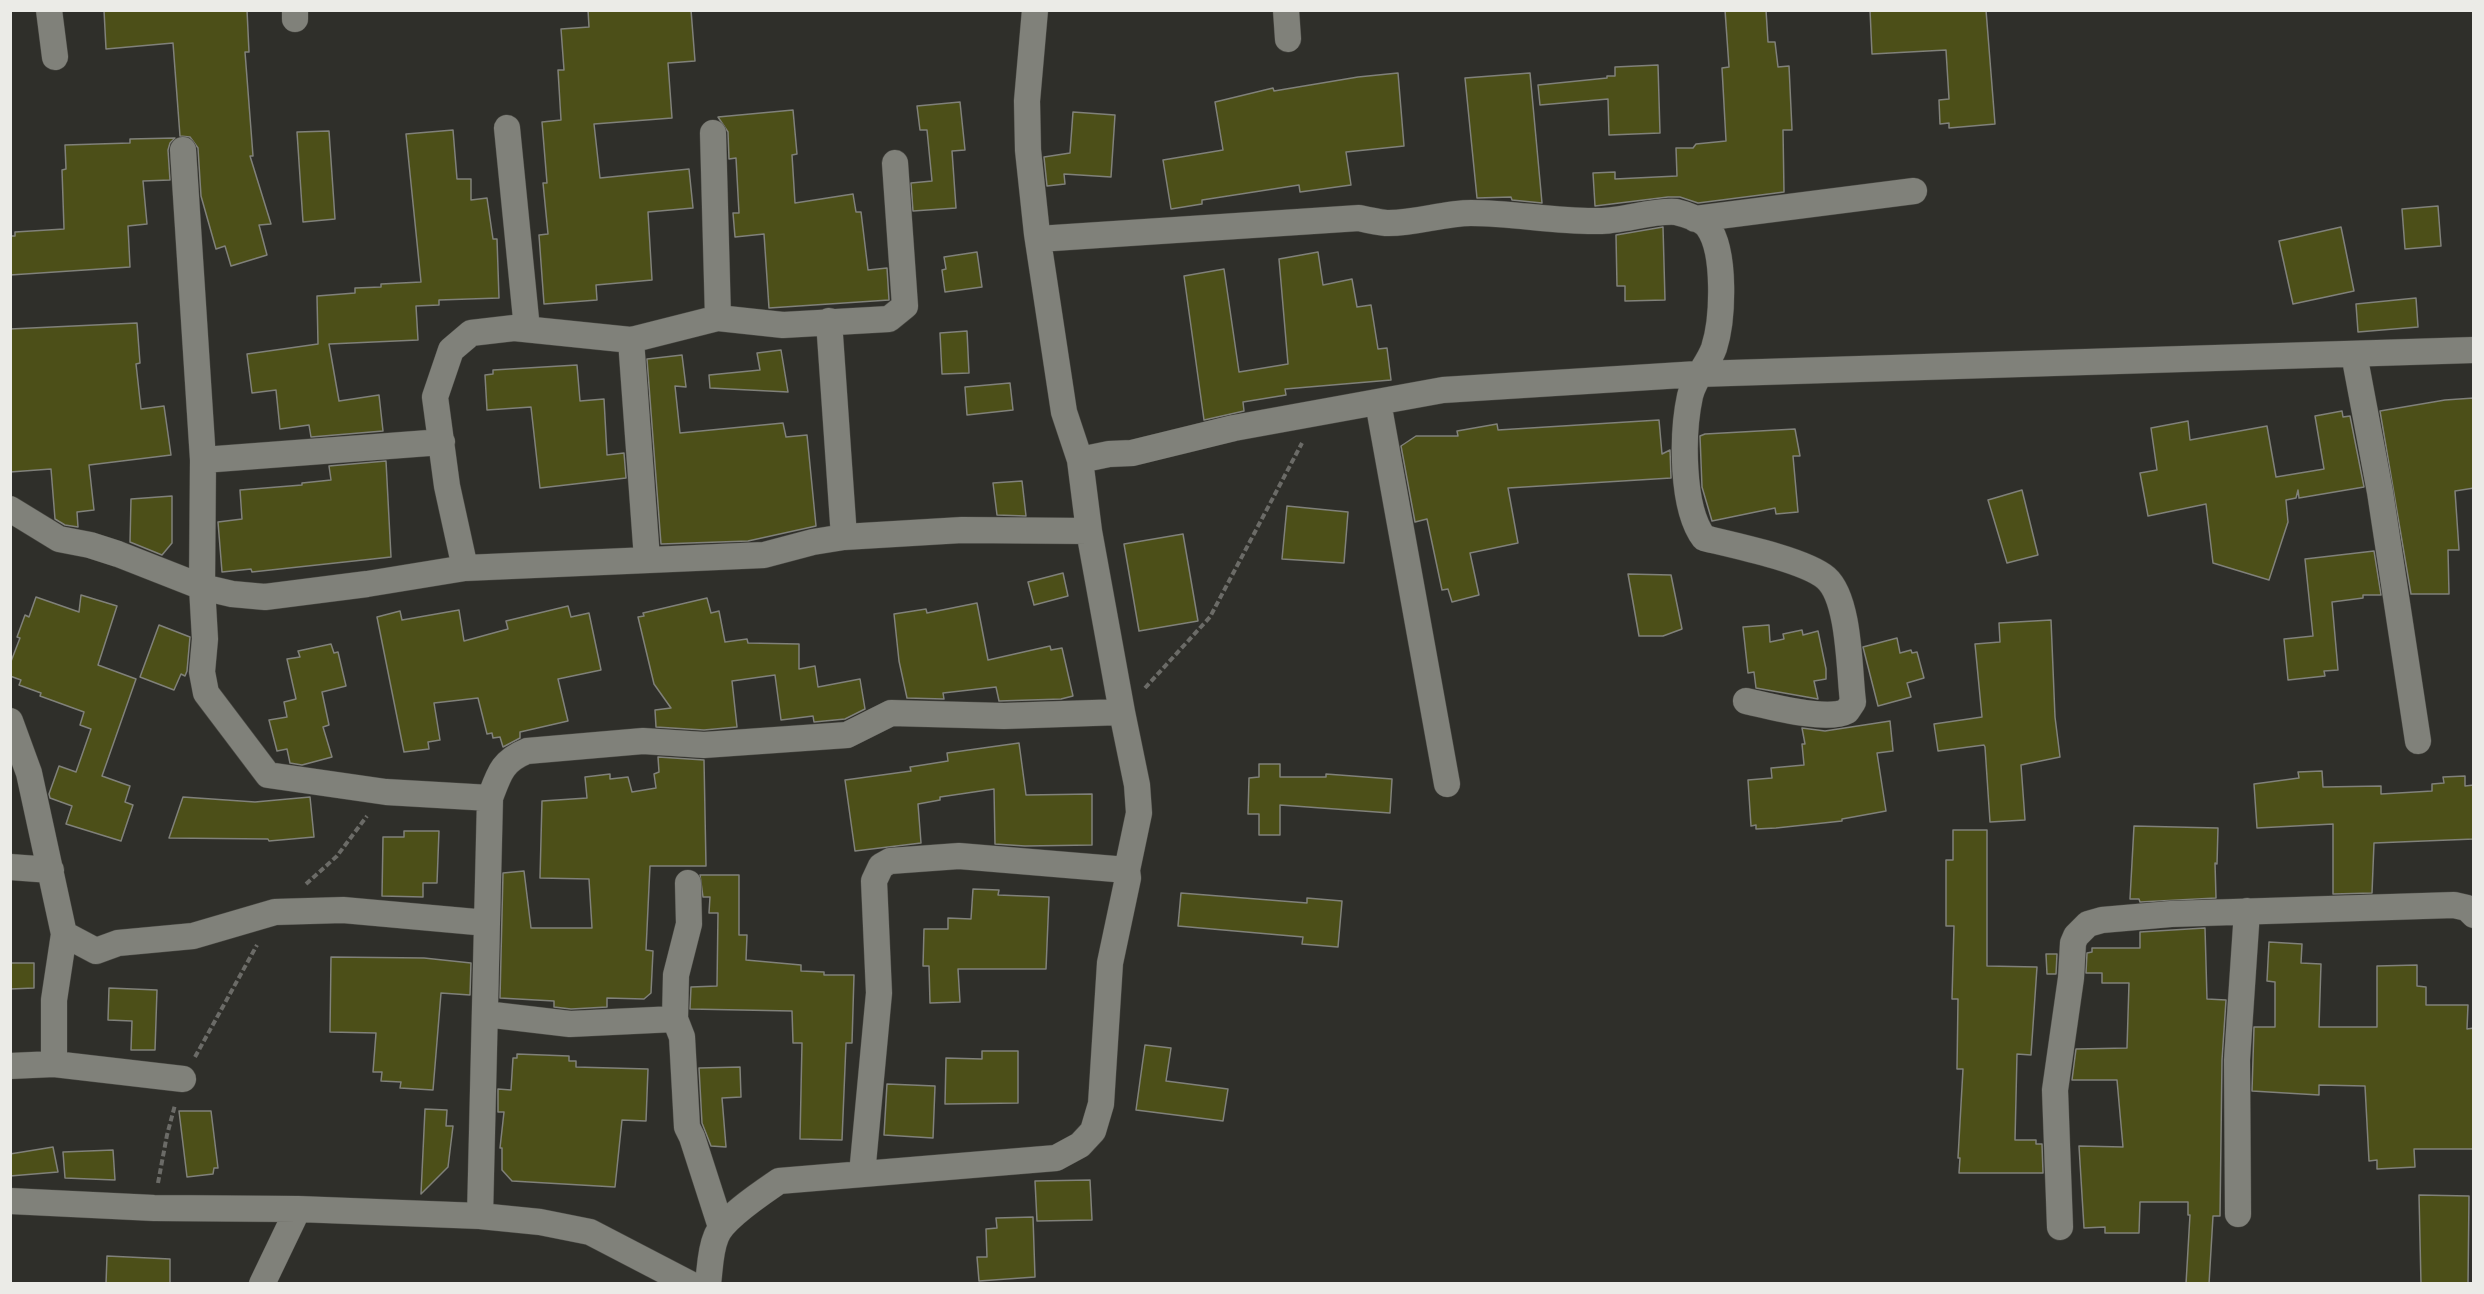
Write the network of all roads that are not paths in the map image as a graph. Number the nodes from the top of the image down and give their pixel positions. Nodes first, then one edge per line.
1 (49, 10) edge
2 (1035, 10) edge
3 (1286, 10) edge
4 (1288, 39) dead end
5 (55, 57) dead end
6 (507, 128) dead end
7 (714, 133) dead end
8 (183, 150) dead end
9 (895, 163) dead end
10 (1914, 191) dead end
11 (1695, 219) junction
12 (1038, 239) junction
13 (718, 318) junction
14 (829, 321) junction
15 (527, 329) junction
16 (631, 340) junction
17 (2474, 350) edge
18 (2354, 354) junction
19 (1698, 374) junction
20 (1378, 402) junction
21 (442, 442) junction
22 (203, 460) junction
23 (1080, 460) junction
24 (10, 509) edge
25 (1089, 531) junction
26 (844, 537) junction
27 (647, 559) junction
28 (465, 568) junction
29 (202, 586) junction
30 (1746, 701) dead end
31 (1122, 712) junction
32 (10, 722) edge
33 (2418, 741) dead end
34 (1447, 784) dead end
35 (490, 798) junction
36 (10, 867) edge
37 (51, 870) junction
38 (1127, 870) junction
39 (688, 883) dead end
40 (2247, 911) junction
41 (2474, 915) edge
42 (487, 923) junction
43 (64, 934) junction
44 (485, 1014) junction
45 (675, 1019) junction
46 (54, 1064) junction
47 (10, 1066) edge
48 (183, 1079) road end
49 (862, 1174) junction
50 (10, 1201) edge
51 (298, 1209) junction
52 (2238, 1214) dead end
53 (480, 1216) junction
54 (721, 1227) junction
55 (2060, 1227) dead end
56 (262, 1284) edge
57 (690, 1284) edge
58 (708, 1284) edge

1 - 5 street
2 - 12 street
3 - 4 street
6 - 15 street
7 - 13 street
8 - 22 street
9 - 14 street
10 - 11 street
11 - 12 street
11 - 19 street
12 - 23 street
13 - 14 street
13 - 16 street
14 - 26 street
15 - 16 street
15 - 21 street
16 - 27 street
17 - 18 street
18 - 19 street
18 - 33 street
19 - 20 street
19 - 30 street
20 - 23 street
20 - 34 street
21 - 22 street
21 - 28 street
22 - 29 street
23 - 25 street
24 - 29 street
25 - 26 street
25 - 31 street
26 - 27 street
27 - 28 street
28 - 29 street
29 - 35 street
31 - 35 street
31 - 38 street
32 - 37 street
35 - 42 street
36 - 37 street
37 - 43 street
38 - 49 street
38 - 49 street
39 - 45 street
40 - 41 street
40 - 52 street
40 - 55 street
42 - 43 street
42 - 44 street
43 - 46 street
44 - 45 street
44 - 53 street
45 - 54 street
46 - 47 street
46 - 48 street
49 - 54 street
50 - 51 street
51 - 53 street
51 - 56 street
53 - 57 street
54 - 58 street

